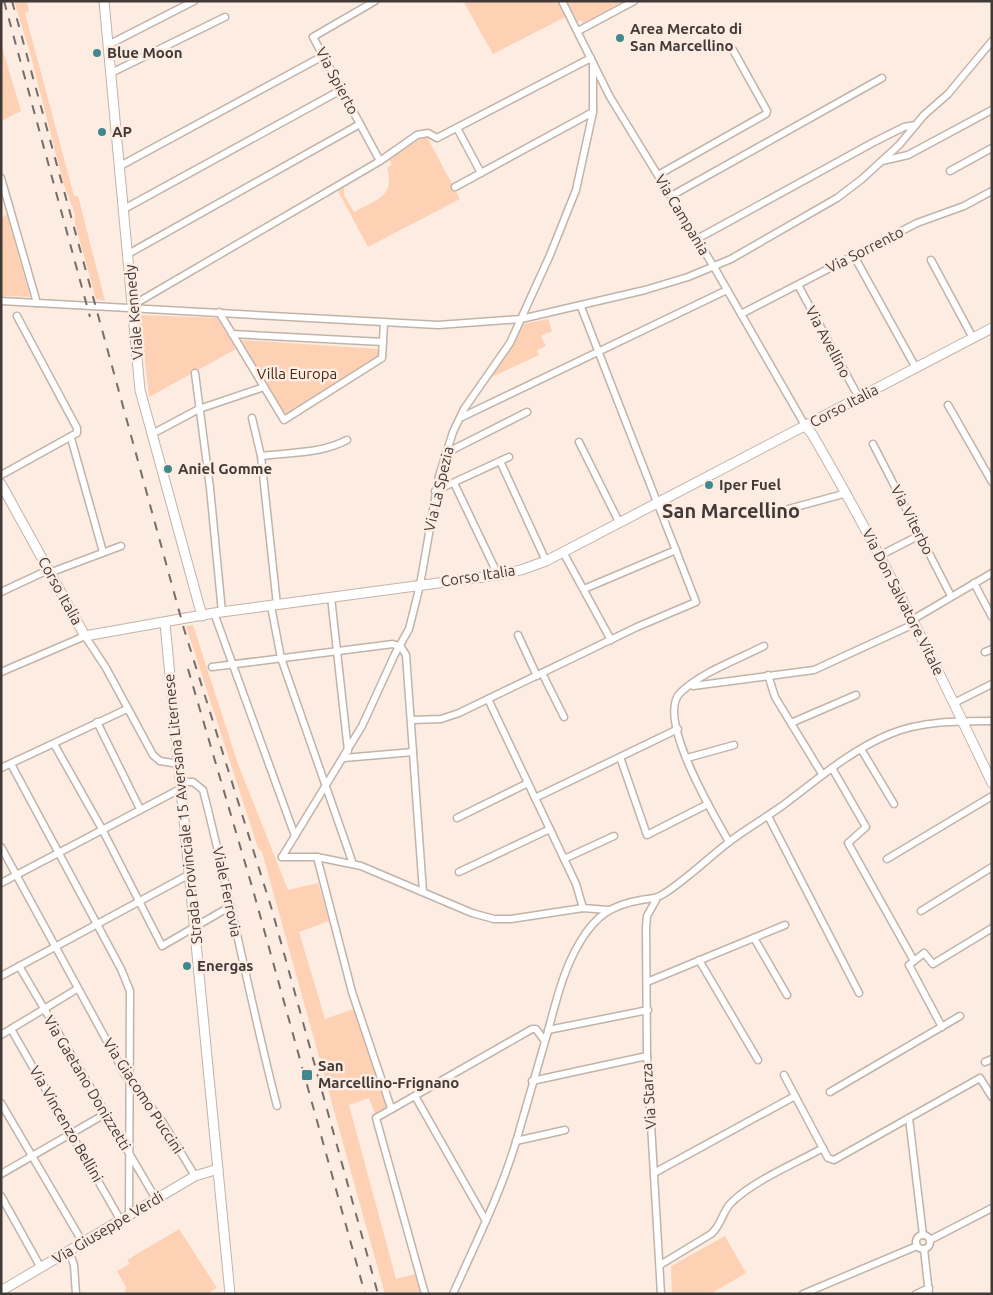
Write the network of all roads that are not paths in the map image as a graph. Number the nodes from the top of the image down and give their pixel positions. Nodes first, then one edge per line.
1 (104, 1) edge
2 (194, 1) edge
3 (375, 1) edge
4 (562, 1) edge
5 (634, 1) edge
6 (225, 17) dead end
7 (578, 31) junction
8 (992, 41) edge
9 (108, 45) junction
10 (989, 47) edge
11 (733, 50) dead end
12 (323, 56) junction
13 (592, 61) junction
14 (111, 73) junction
15 (882, 78) dead end
16 (602, 82) junction
17 (593, 89) junction
18 (341, 90) junction
19 (992, 110) edge
20 (593, 112) junction
21 (360, 124) junction
22 (916, 125) junction
23 (458, 128) junction
24 (992, 148) edge
25 (380, 161) junction
26 (882, 161) junction
27 (120, 166) junction
28 (950, 171) dead end
29 (481, 173) junction
30 (658, 174) junction
31 (1, 178) edge
32 (455, 187) dead end
33 (992, 191) edge
34 (671, 196) junction
35 (124, 210) junction
36 (697, 239) junction
37 (128, 254) junction
38 (854, 256) junction
39 (931, 260) dead end
40 (714, 267) junction
41 (798, 285) junction
42 (727, 290) junction
43 (1, 301) edge
44 (37, 303) junction
45 (133, 307) junction
46 (582, 307) junction
47 (219, 312) junction
48 (740, 314) junction
49 (17, 316) dead end
50 (520, 319) junction
51 (384, 323) junction
52 (992, 328) edge
53 (232, 334) junction
54 (973, 338) junction
55 (383, 342) junction
56 (599, 352) junction
57 (916, 368) junction
58 (194, 373) dead end
59 (264, 387) junction
60 (858, 398) junction
61 (948, 405) dead end
62 (199, 409) junction
63 (527, 412) dead end
64 (252, 418) dead end
65 (460, 418) junction
66 (806, 427) junction
67 (152, 434) junction
68 (71, 438) junction
69 (347, 440) dead end
70 (579, 442) dead end
71 (873, 444) dead end
72 (446, 453) junction
73 (261, 456) junction
74 (509, 457) dead end
75 (500, 461) junction
76 (1, 475) edge
77 (992, 482) edge
78 (454, 483) junction
79 (1, 484) edge
80 (435, 491) junction
81 (847, 493) junction
82 (658, 502) junction
83 (770, 514) dead end
84 (619, 522) junction
85 (920, 535) junction
86 (121, 546) dead end
87 (676, 550) junction
88 (103, 552) junction
89 (562, 552) junction
90 (879, 556) junction
91 (546, 561) junction
92 (48, 572) junction
93 (992, 573) edge
94 (498, 575) junction
95 (974, 584) junction
96 (420, 585) junction
97 (584, 589) junction
98 (1, 592) edge
99 (952, 596) junction
100 (331, 597) junction
101 (274, 605) junction
102 (218, 613) junction
103 (202, 616) junction
104 (992, 617) edge
105 (913, 622) junction
106 (165, 624) junction
107 (85, 636) junction
108 (518, 636) dead end
109 (611, 640) junction
110 (401, 646) junction
111 (764, 646) dead end
112 (992, 649) edge
113 (337, 651) junction
114 (985, 652) dead end
115 (281, 658) junction
116 (232, 664) junction
117 (212, 667) dead end
118 (1, 672) edge
119 (539, 674) junction
120 (768, 675) junction
121 (992, 684) edge
122 (689, 686) junction
123 (856, 695) dead end
124 (488, 700) junction
125 (954, 703) junction
126 (127, 709) junction
127 (564, 717) dead end
128 (411, 720) junction
129 (962, 720) junction
130 (992, 721) edge
131 (98, 722) junction
132 (791, 723) junction
133 (678, 729) junction
134 (54, 744) junction
135 (734, 745) dead end
136 (861, 749) junction
137 (413, 752) junction
138 (346, 755) junction
139 (620, 757) junction
140 (687, 758) junction
141 (11, 764) junction
142 (179, 764) junction
143 (1, 768) edge
144 (832, 768) junction
145 (822, 774) junction
146 (528, 783) junction
147 (992, 783) edge
148 (181, 785) junction
149 (325, 789) junction
150 (992, 796) edge
151 (535, 798) junction
152 (708, 804) junction
153 (894, 804) dead end
154 (140, 809) junction
155 (768, 816) junction
156 (457, 818) dead end
157 (102, 829) junction
158 (550, 829) junction
159 (295, 836) junction
160 (614, 836) dead end
161 (729, 842) junction
162 (1, 847) edge
163 (59, 852) junction
164 (317, 856) junction
165 (564, 859) junction
166 (887, 859) dead end
167 (353, 864) junction
168 (992, 867) edge
169 (460, 872) dead end
170 (16, 874) junction
171 (190, 874) junction
172 (1, 882) edge
173 (423, 892) junction
174 (656, 900) junction
175 (140, 903) junction
176 (231, 906) junction
177 (583, 908) junction
178 (608, 910) junction
179 (921, 911) dead end
180 (785, 925) dead end
181 (98, 926) junction
182 (195, 928) junction
183 (992, 928) edge
184 (754, 938) junction
185 (55, 948) junction
186 (699, 960) junction
187 (914, 961) junction
188 (19, 966) junction
189 (1, 976) edge
190 (648, 982) junction
191 (77, 988) junction
192 (859, 993) dead end
193 (788, 996) dead end
194 (43, 1008) junction
195 (648, 1010) junction
196 (960, 1016) dead end
197 (942, 1027) junction
198 (11, 1029) junction
199 (548, 1030) junction
200 (1, 1035) edge
201 (544, 1040) junction
202 (647, 1056) junction
203 (758, 1060) dead end
204 (784, 1074) dead end
205 (532, 1081) junction
206 (130, 1082) junction
207 (830, 1092) dead end
208 (415, 1096) junction
209 (795, 1096) junction
210 (992, 1097) edge
211 (1, 1103) edge
212 (277, 1106) dead end
213 (391, 1108) junction
214 (105, 1114) junction
215 (909, 1118) junction
216 (565, 1130) dead end
217 (72, 1133) junction
218 (516, 1141) junction
219 (823, 1148) junction
220 (130, 1155) junction
221 (33, 1156) junction
222 (218, 1169) junction
223 (654, 1173) junction
224 (1, 1174) edge
225 (195, 1176) junction
226 (1, 1196) edge
227 (156, 1199) junction
228 (992, 1208) edge
229 (125, 1218) junction
230 (486, 1221) junction
231 (923, 1235) junction
232 (930, 1240) junction
233 (83, 1243) junction
234 (917, 1246) junction
235 (924, 1249) junction
236 (69, 1251) junction
237 (660, 1264) junction
238 (41, 1268) junction
239 (1, 1291) edge
240 (929, 1291) edge
241 (76, 1294) edge
242 (230, 1294) edge
243 (425, 1294) edge
244 (453, 1294) edge
245 (661, 1294) edge
246 (803, 1294) edge
247 (916, 1294) edge

1 - 9 street, Viale Kennedy
2 - 9 street
3 - 12 street, Via Spierto
4 - 7 street, Via Campania
5 - 7 street
6 - 14 street
7 - 13 street, Via Campania
8 - 10 street
9 - 14 street, Viale Kennedy
10 - 22 street
11 - 30 street
12 - 18 street, Via Spierto
12 - 27 street
13 - 16 street, Via Campania
13 - 17 street, Via La Spezia
13 - 23 street
14 - 27 street, Viale Kennedy
15 - 34 street
16 - 17 street
16 - 30 street, Via Campania
17 - 20 street, Via La Spezia
18 - 21 street, Via Spierto
18 - 35 street
19 - 26 street
20 - 29 street
20 - 50 street, Via La Spezia
21 - 25 street, Via Spierto
21 - 37 street
22 - 26 street
22 - 36 street
23 - 25 street
23 - 29 street
24 - 28 street
25 - 45 street
26 - 40 street
27 - 35 street, Viale Kennedy
29 - 32 street
30 - 34 street, Via Campania
31 - 44 street
33 - 38 street, Via Sorrento
34 - 36 street, Via Campania
35 - 37 street, Viale Kennedy
36 - 40 street, Via Campania
37 - 45 street, Viale Kennedy
38 - 41 street, Via Sorrento
38 - 57 street
39 - 54 street
40 - 42 street, Via Campania
40 - 46 street
41 - 48 street, Via Sorrento
41 - 60 street, Via Avellino
42 - 48 street, Via Campania
42 - 56 street
43 - 44 street
44 - 45 street
45 - 47 street
45 - 67 street, Viale Kennedy
46 - 50 street
46 - 56 street
47 - 51 street
47 - 53 street
48 - 66 street, Via Campania
49 - 68 street
50 - 51 street
50 - 65 street, Via La Spezia
51 - 55 street
52 - 54 street, Corso Italia
53 - 55 street
53 - 59 street
54 - 57 street, Corso Italia
55 - 59 street
56 - 65 street
56 - 82 street
57 - 60 street, Corso Italia
58 - 62 street
59 - 62 street
60 - 66 street, Corso Italia
61 - 77 street
62 - 67 street
62 - 102 street
63 - 72 street
64 - 73 street
65 - 72 street, Via La Spezia
66 - 81 street, Via Don Salvatore Vitale
66 - 82 street, Corso Italia
67 - 103 street, Viale Kennedy
68 - 76 street
68 - 88 street
69 - 73 street
70 - 84 street
71 - 85 street, Via Viterbo
72 - 80 street, Via La Spezia
73 - 101 street
74 - 75 street
75 - 78 street
75 - 91 street
78 - 80 street
78 - 94 street
79 - 92 street, Corso Italia
80 - 96 street, Via La Spezia
81 - 83 street
81 - 90 street, Via Don Salvatore Vitale
82 - 84 street, Corso Italia
82 - 87 street
84 - 89 street, Corso Italia
85 - 90 street
85 - 99 street, Via Viterbo
86 - 88 street
87 - 97 street
87 - 109 street
88 - 92 street
89 - 91 street, Corso Italia
89 - 97 street
90 - 105 street, Via Don Salvatore Vitale
91 - 94 street, Corso Italia
92 - 98 street
92 - 107 street, Corso Italia
93 - 95 street
94 - 96 street, Corso Italia
95 - 99 street
95 - 104 street
96 - 100 street, Corso Italia
96 - 110 street, Via La Spezia
97 - 109 street
99 - 105 street
100 - 101 street, Corso Italia
100 - 113 street
101 - 102 street, Corso Italia
101 - 115 street
102 - 103 street, Corso Italia
102 - 116 street
103 - 106 street, Corso Italia
105 - 120 street
105 - 125 street, Via Don Salvatore Vitale
106 - 107 street, Corso Italia
106 - 142 street, Strada Provinciale 15 Aversana Liternese
107 - 118 street
107 - 126 street
108 - 119 street
109 - 119 street
110 - 113 street
110 - 128 street
110 - 138 street, Via La Spezia
111 - 122 street
112 - 114 street
113 - 115 street
113 - 138 street
115 - 116 street
115 - 149 street
116 - 117 street
116 - 159 street
119 - 124 street
119 - 127 street
120 - 122 street
120 - 132 street
121 - 125 street
122 - 133 street
123 - 132 street
124 - 128 street
124 - 146 street
125 - 129 street, Via Don Salvatore Vitale
126 - 131 street
126 - 142 street
128 - 137 street
129 - 130 street
129 - 136 street
129 - 147 street, Via Don Salvatore Vitale
131 - 134 street
131 - 154 street
132 - 145 street
133 - 139 street
133 - 140 street
134 - 141 street
134 - 157 street
135 - 140 street
136 - 144 street
136 - 153 street
137 - 138 street
137 - 173 street
138 - 149 street, Via La Spezia
139 - 151 street
139 - 152 street
140 - 152 street
141 - 143 street
141 - 163 street
142 - 148 street, Strada Provinciale 15 Aversana Liternese
144 - 145 street
144 - 187 street
145 - 155 street
146 - 151 street
146 - 156 street
148 - 154 street
148 - 171 street, Strada Provinciale 15 Aversana Liternese
148 - 176 street, Viale Ferrovia
149 - 159 street, Via La Spezia
149 - 167 street
150 - 166 street
151 - 158 street
152 - 161 street
154 - 157 street
155 - 161 street
155 - 192 street
157 - 163 street
157 - 175 street
158 - 165 street
158 - 169 street
159 - 164 street, Via La Spezia
160 - 165 street
161 - 174 street
162 - 170 street, Via Giacomo Puccini
163 - 170 street
163 - 181 street
164 - 167 street
164 - 213 street
165 - 177 street
167 - 173 street
168 - 179 street
170 - 172 street
170 - 185 street, Via Giacomo Puccini
171 - 175 street
171 - 182 street, Strada Provinciale 15 Aversana Liternese
173 - 177 street
174 - 178 street
174 - 190 street, Via Starza
175 - 181 street
175 - 182 street
176 - 182 street
176 - 212 street, Viale Ferrovia
177 - 178 street
178 - 199 street
180 - 184 street
181 - 185 street
181 - 206 street
182 - 222 street, Strada Provinciale 15 Aversana Liternese
183 - 187 street
184 - 186 street
184 - 193 street
185 - 188 street
185 - 191 street, Via Giacomo Puccini
186 - 190 street
186 - 203 street
187 - 197 street
188 - 189 street
188 - 194 street, Via Gaetano Donizzetti
190 - 195 street, Via Starza
191 - 194 street
191 - 206 street, Via Giacomo Puccini
194 - 198 street
194 - 214 street, Via Gaetano Donizzetti
195 - 199 street
195 - 202 street, Via Starza
196 - 197 street
197 - 207 street
198 - 200 street
198 - 217 street, Via Vincenzo Bellini
199 - 201 street
201 - 205 street
201 - 208 street
202 - 205 street
202 - 223 street, Via Starza
204 - 209 street
205 - 218 street
206 - 220 street
206 - 225 street, Via Giacomo Puccini
208 - 213 street
208 - 230 street
209 - 219 street
209 - 223 street
210 - 215 street
211 - 221 street
213 - 243 street
214 - 217 street
214 - 220 street, Via Gaetano Donizzetti
215 - 219 street
215 - 231 street
216 - 218 street
217 - 221 street
217 - 229 street, Via Vincenzo Bellini
218 - 230 street
219 - 237 street
220 - 227 street, Via Gaetano Donizzetti
220 - 229 street
221 - 224 street
221 - 233 street
222 - 225 street, Via Giuseppe Verdi
222 - 242 street, Strada Provinciale 15 Aversana Liternese
223 - 237 street, Via Starza
225 - 227 street, Via Giuseppe Verdi
226 - 238 street
227 - 229 street, Via Giuseppe Verdi
228 - 232 street
229 - 233 street, Via Giuseppe Verdi
230 - 244 street
231 - 232 street
231 - 234 street
232 - 235 street
233 - 236 street, Via Giuseppe Verdi
234 - 235 street
234 - 246 street
235 - 240 street
236 - 238 street, Via Giuseppe Verdi
236 - 241 street
237 - 245 street, Via Starza
238 - 239 street, Via Giuseppe Verdi
240 - 247 street

